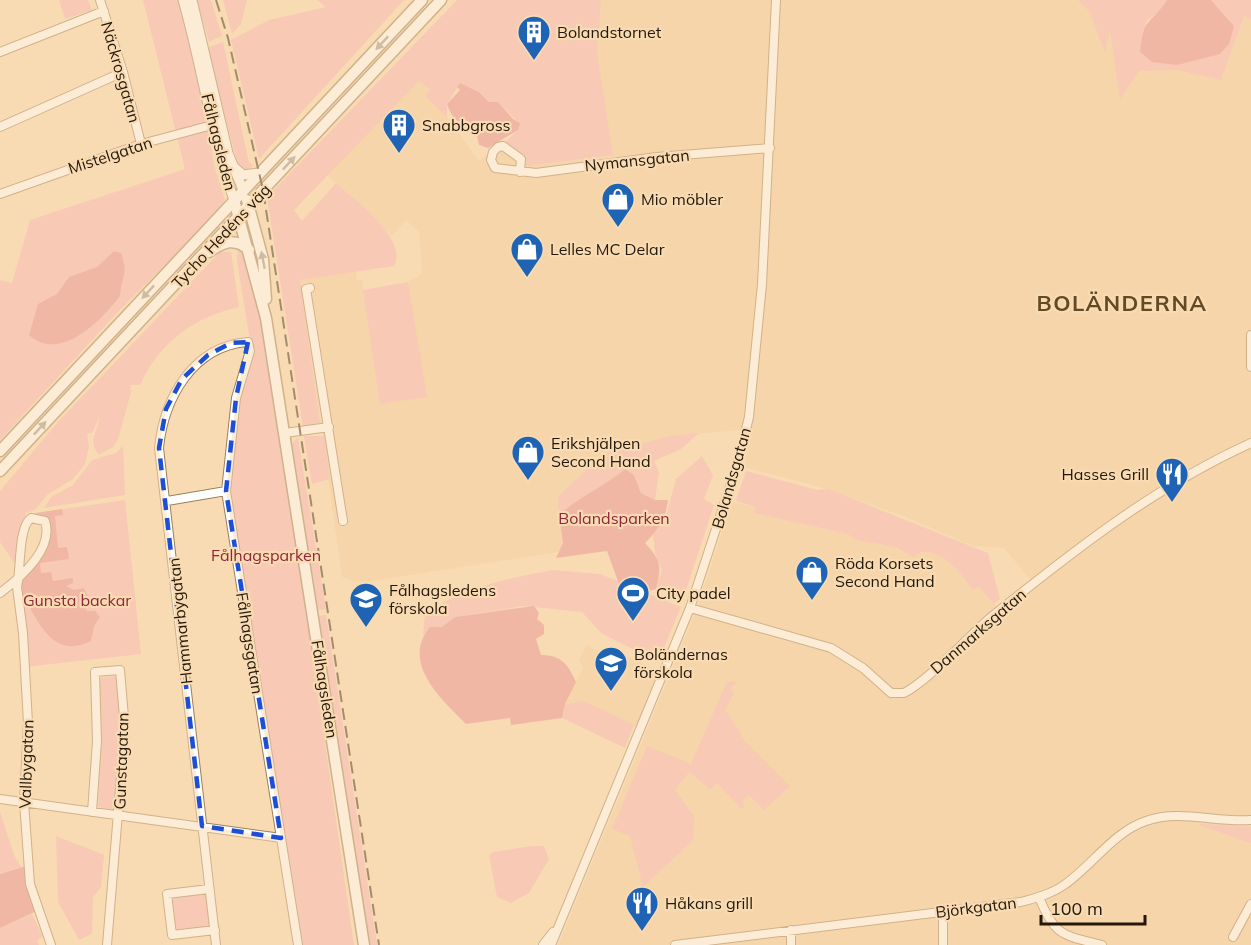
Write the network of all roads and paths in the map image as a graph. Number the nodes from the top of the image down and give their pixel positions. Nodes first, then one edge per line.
1 (100, 0) edge
2 (183, 0) edge
3 (192, 0) edge
4 (422, 0) edge
5 (441, 0) edge
6 (776, 0) edge
7 (104, 11) junction
8 (0, 52) edge
9 (123, 72) junction
10 (217, 124) junction
11 (0, 127) edge
12 (141, 144) junction
13 (770, 148) junction
14 (233, 166) junction
15 (520, 172) junction
16 (260, 173) junction
17 (243, 190) junction
18 (0, 193) edge
19 (234, 200) junction
20 (248, 204) junction
21 (238, 214) junction
22 (249, 250) junction
23 (195, 262) junction
24 (310, 288) dead end
25 (266, 318) junction
26 (1251, 335) edge
27 (248, 342) joint
28 (1251, 367) edge
29 (328, 427) junction
30 (285, 433) junction
31 (1251, 443) edge
32 (0, 451) edge
33 (0, 471) edge
34 (226, 491) junction
35 (167, 501) junction
36 (344, 521) dead end
37 (19, 580) junction
38 (0, 593) edge
39 (690, 608) junction
40 (0, 800) edge
41 (24, 802) junction
42 (92, 812) junction
43 (120, 816) junction
44 (1251, 820) edge
45 (202, 826) junction
46 (281, 838) junction
47 (209, 889) junction
48 (1039, 897) junction
49 (1251, 904) edge
50 (943, 910) junction
51 (557, 926) junction
52 (214, 930) junction
53 (790, 930) junction
54 (1233, 937) dead end
55 (1067, 941) edge
56 (51, 945) edge
57 (107, 945) edge
58 (216, 945) edge
59 (298, 945) edge
60 (364, 945) edge
61 (543, 945) edge
62 (551, 945) edge
63 (675, 945) edge
64 (791, 945) edge
65 (943, 945) edge
66 (1102, 945) edge

1 - 7 street, Näckrosgatan
2 - 10 street, Fålhagsleden
3 - 10 street, Fålhagsleden
4 -> 16 main road, Tycho Hedéns väg
20 -> 5 main road, Tycho Hedéns väg
6 - 13 street, Bolandsgatan
7 - 8 street
7 - 9 street, Näckrosgatan
9 - 11 street
9 - 12 street, Näckrosgatan
10 - 12 street, Mistelgatan
10 - 14 street, Fålhagsleden
10 - 19 street, Fålhagsleden
12 - 18 street, Mistelgatan
13 - 15 street, Nymansgatan
13 - 39 street, Bolandsgatan
14 - 16 street
14 - 17 street, Fålhagsleden
15 - 15 street, Nymansgatan
16 - 17 main road, Tycho Hedéns väg
17 - 19 main road, Tycho Hedéns väg
17 - 20 main road, Fålhagsleden
19 - 21 main road, Fålhagsleden
19 -> 32 main road, Tycho Hedéns väg
20 - 21 main road, Tycho Hedéns väg
25 -> 20 main road, Fålhagsleden
21 - 22 main road, Fålhagsleden
21 - 23 main road, Tycho Hedéns väg
22 - 23 main road
22 - 25 main road, Fålhagsleden
33 -> 23 main road, Tycho Hedéns väg
24 - 29 street
25 - 30 main road, Fålhagsleden
26 - 28 street
27 - 34 street, Fålhagsgatan
27 - 35 street, Hammarbygatan
29 - 30 street
29 - 36 street
30 - 60 main road, Fålhagsleden
31 - 39 street, Danmarksgatan
34 - 35 street
34 - 46 street, Fålhagsgatan
35 - 45 street, Hammarbygatan
37 - 37 street, Vallbygatan
37 - 38 street
37 - 41 street, Vallbygatan
39 - 51 street, Bolandsgatan
40 - 41 street
41 - 42 street
41 - 56 street, Vallbygatan
42 - 43 street
42 - 43 street, Gunstagatan
43 - 45 street
43 - 57 street, Gunstagatan
44 - 48 street, Björkgatan
45 - 46 street
45 - 47 street, Hammarbygatan
46 - 59 street, Fålhagsgatan
47 - 52 street, Hammarbygatan
47 - 52 street
48 - 50 street, Björkgatan
48 - 55 street
49 - 54 street
50 - 53 street, Björkgatan
50 - 65 street
51 - 61 street, Bolandsgatan
51 - 62 street, Bolandsgatan
52 - 58 street, Hammarbygatan
53 - 63 street, Björkgatan
53 - 64 street
55 - 66 street

